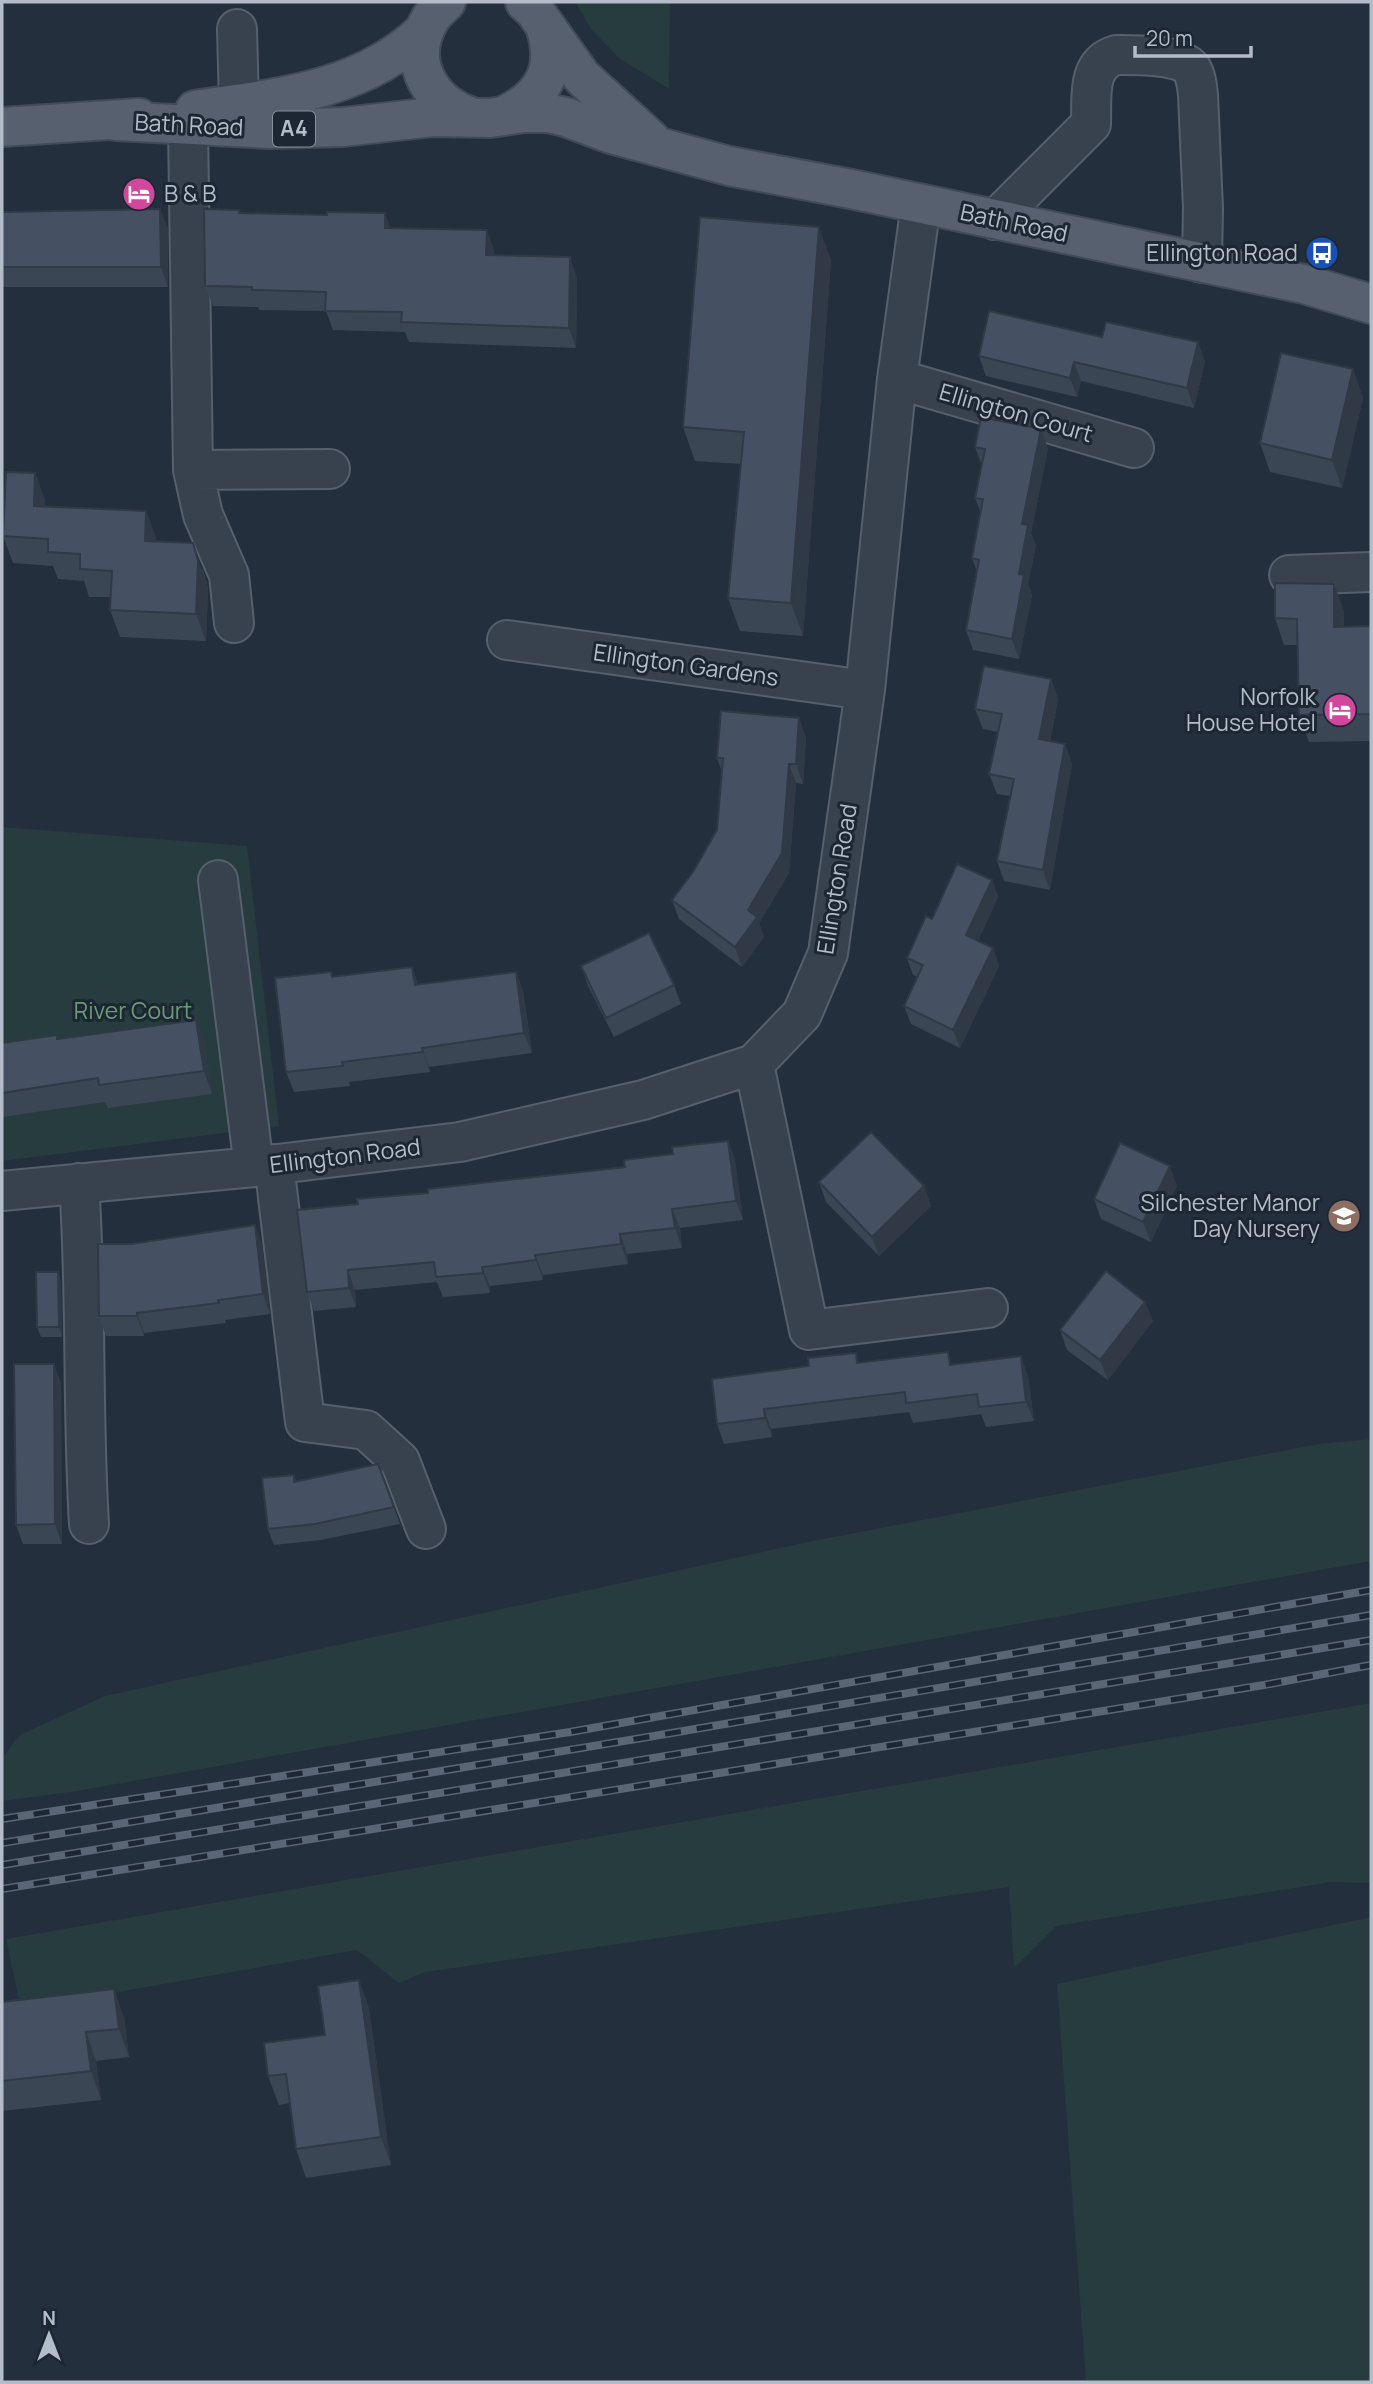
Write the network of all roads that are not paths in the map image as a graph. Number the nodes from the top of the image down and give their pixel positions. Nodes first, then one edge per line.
1 (533, 10) edge
2 (435, 16) edge
3 (237, 29) dead end
4 (239, 104) junction
5 (489, 116) junction
6 (116, 121) junction
7 (188, 126) junction
8 (2, 127) edge
9 (657, 145) junction
10 (921, 204) junction
11 (995, 220) junction
12 (1202, 263) junction
13 (1371, 304) edge
14 (897, 379) junction
15 (1135, 448) dead end
16 (330, 469) dead end
17 (193, 470) junction
18 (1371, 572) edge
19 (1289, 575) dead end
20 (234, 623) dead end
21 (507, 640) dead end
22 (865, 690) junction
23 (218, 880) dead end
24 (754, 1064) junction
25 (264, 1165) junction
26 (79, 1184) junction
27 (2, 1191) edge
28 (988, 1308) dead end
29 (89, 1524) dead end
30 (426, 1530) dead end

1 - 5 main road, Bath Road / A4
1 - 9 main road, Bath Road / A4
2 - 4 main road, Bath Road / A4
2 - 5 main road, Bath Road / A4
3 - 4 street
4 - 6 main road, Bath Road / A4
5 - 7 main road, Bath Road / A4
5 - 9 main road, Bath Road / A4
6 - 7 main road, Bath Road / A4
6 - 8 main road, Bath Road / A4
7 - 17 street
9 - 10 main road, Bath Road / A4
10 - 11 main road, Bath Road / A4
10 - 14 street, Ellington Road
11 - 12 main road, Bath Road / A4
11 - 12 street
12 - 13 main road, Bath Road / A4
14 - 15 street, Ellington Court
14 - 22 street, Ellington Road
16 - 17 street
17 - 20 street
18 - 19 street
21 - 22 street, Ellington Gardens
22 - 24 street, Ellington Road
23 - 25 street
24 - 25 street, Ellington Road
24 - 28 street
25 - 26 street, Ellington Road
25 - 30 street
26 - 27 street, Ellington Road
26 - 29 street

